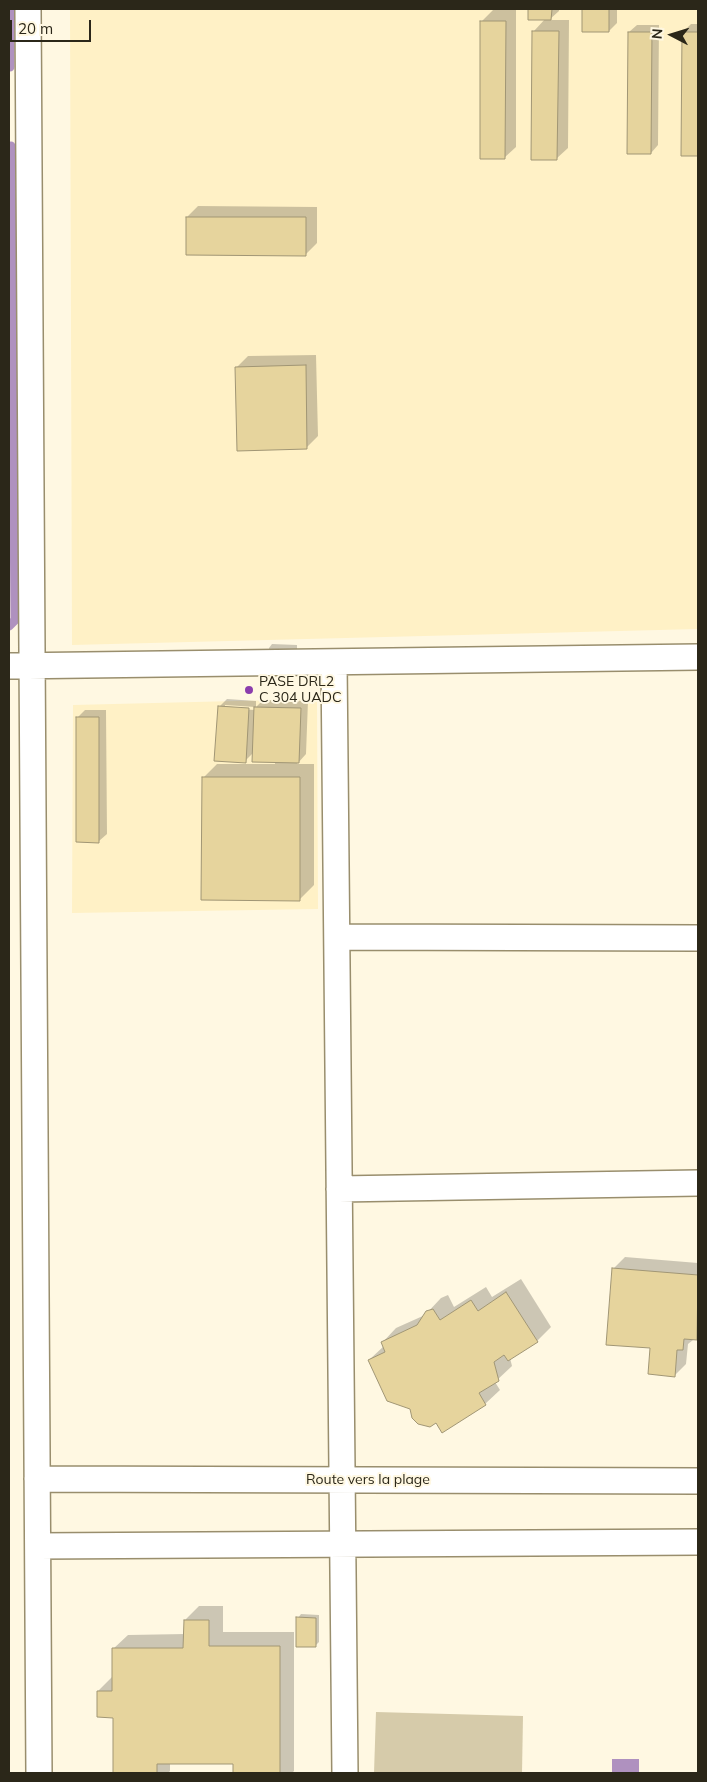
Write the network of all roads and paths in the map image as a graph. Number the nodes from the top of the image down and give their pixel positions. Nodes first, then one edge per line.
1 (28, 9) edge
2 (698, 657) edge
3 (334, 662) junction
4 (20, 666) edge
5 (337, 937) junction
6 (698, 938) edge
7 (698, 1183) edge
8 (339, 1189) junction
9 (37, 1479) junction
10 (342, 1480) junction
11 (698, 1481) edge
12 (698, 1542) edge
13 (343, 1544) junction
14 (38, 1546) junction
15 (39, 1773) edge
16 (345, 1773) edge

1 - 4 street
2 - 3 street
3 - 4 street
3 - 5 street
4 - 9 street
5 - 6 street
5 - 8 street
7 - 8 street
8 - 10 street
9 - 10 street, Route vers la plage
9 - 14 street
10 - 11 street, Route vers la plage
10 - 13 street
12 - 13 street
13 - 14 street
13 - 16 street
14 - 15 street

